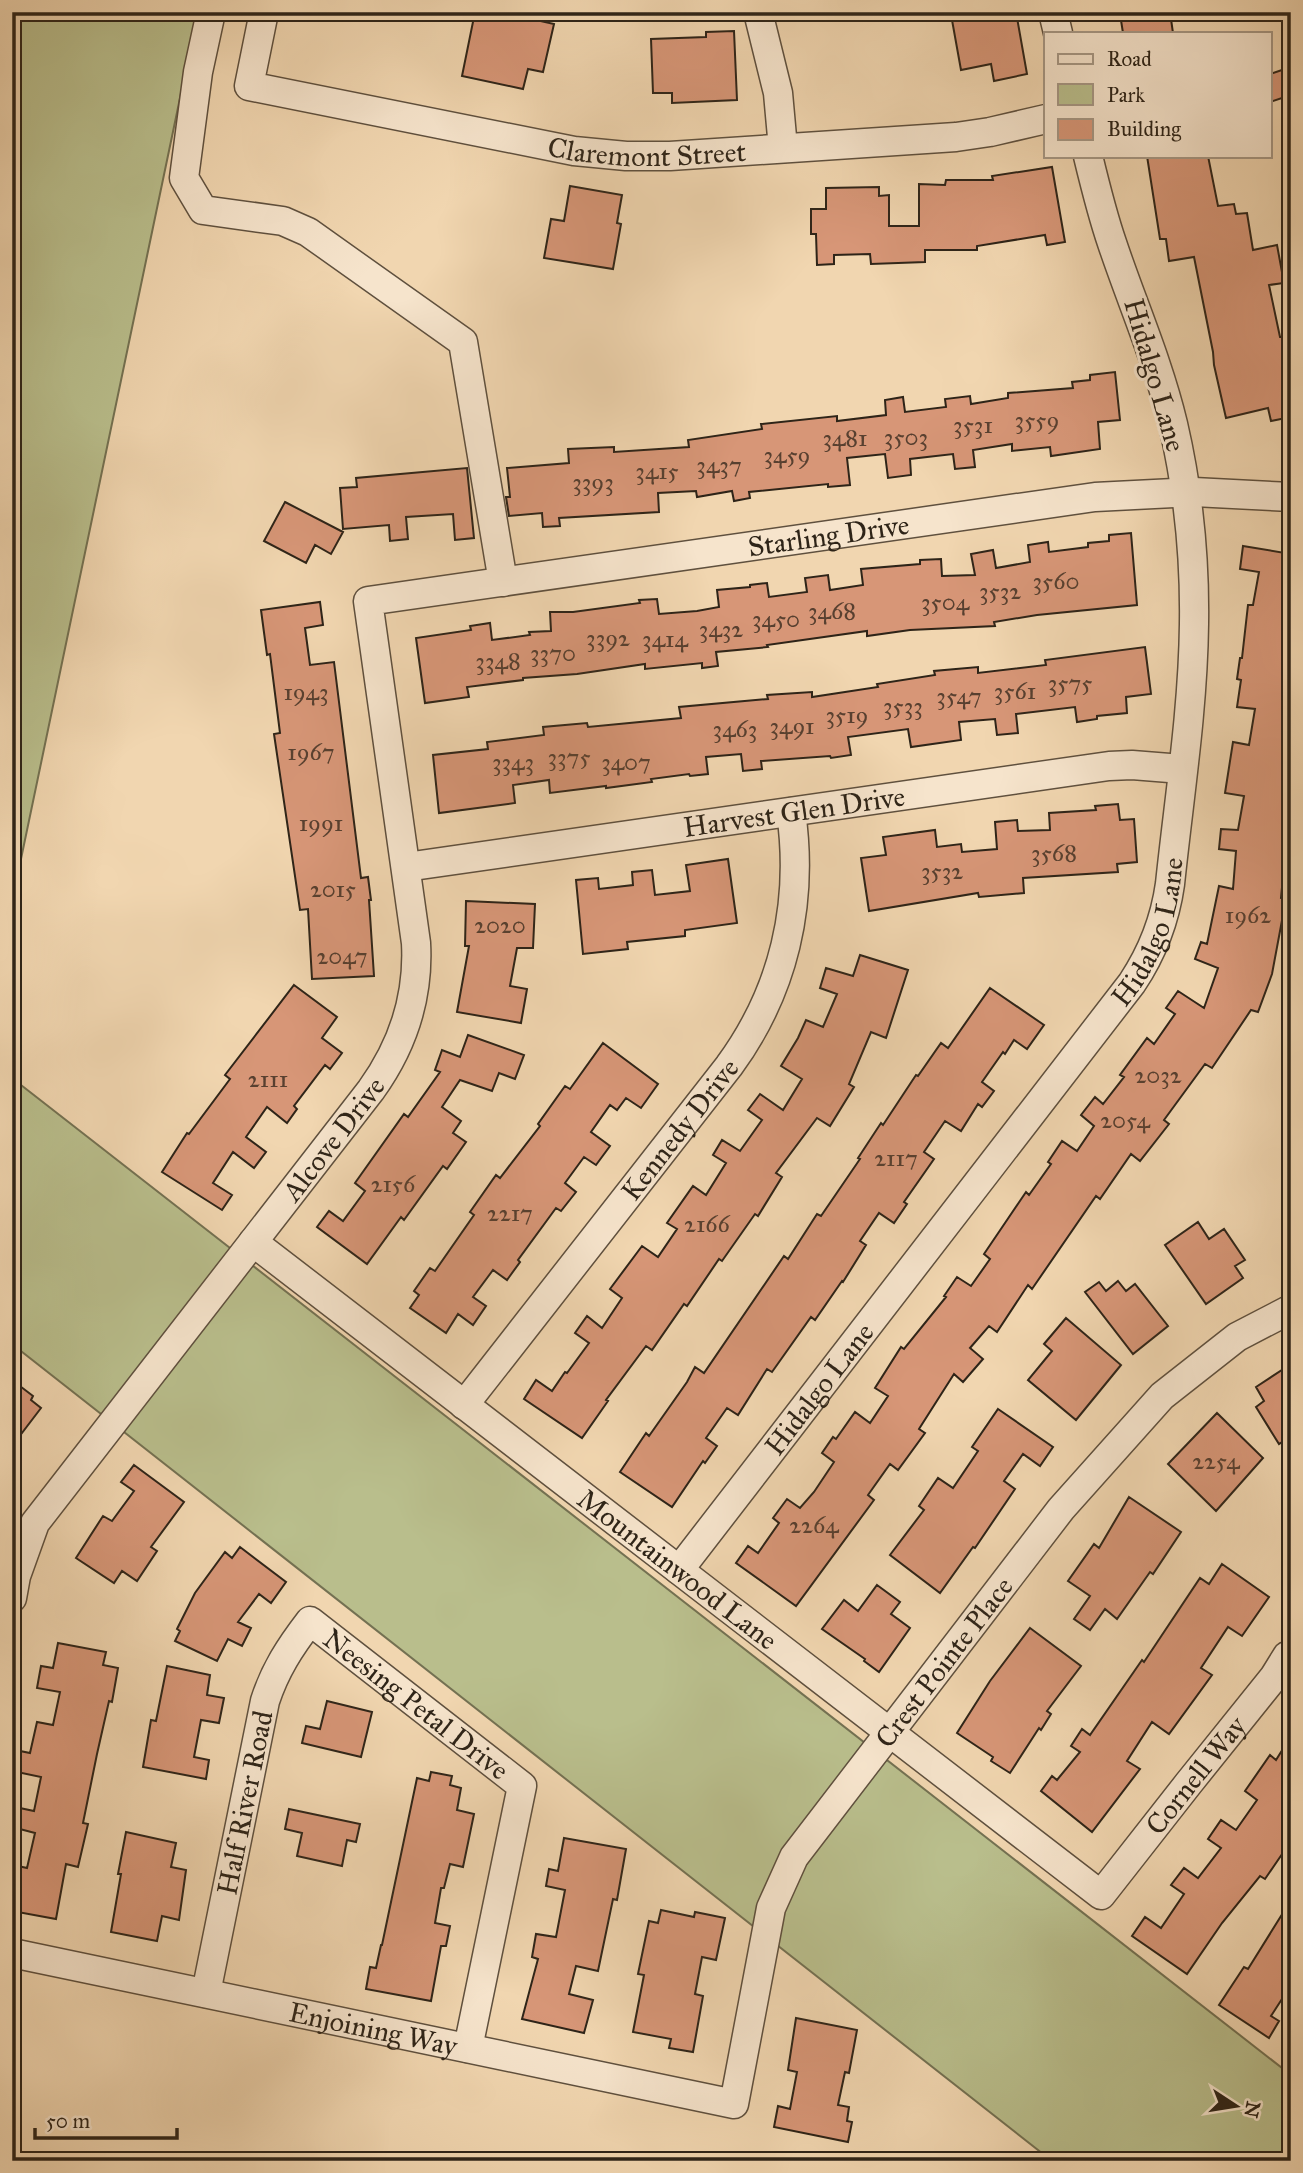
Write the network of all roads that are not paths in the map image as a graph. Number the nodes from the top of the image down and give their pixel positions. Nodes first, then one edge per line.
1 (211, 12) edge
2 (264, 12) edge
3 (758, 12) edge
4 (1053, 12) edge
5 (1058, 32) edge
6 (1044, 119) edge
7 (783, 148) junction
8 (1088, 158) edge
9 (1185, 492) junction
10 (1291, 497) edge
11 (503, 582) junction
12 (368, 601) joint
13 (1182, 769) junction
14 (791, 812) junction
15 (406, 867) junction
16 (253, 1242) junction
17 (1291, 1309) edge
18 (464, 1405) junction
19 (679, 1570) junction
20 (12, 1598) edge
21 (310, 1621) joint
22 (1291, 1656) edge
23 (890, 1733) junction
24 (1101, 1895) joint
25 (12, 1953) edge
26 (206, 1993) junction
27 (468, 2048) junction
28 (734, 2104) joint

1 - 11 street
2 - 7 street, Claremont Street
3 - 7 street
4 - 5 street
6 - 7 street, Claremont Street
8 - 9 street, Hidalgo Lane
9 - 10 street, Starling Drive
9 - 11 street, Starling Drive
9 - 13 street, Hidalgo Lane
11 - 12 street, Starling Drive
12 - 15 street, Alcove Drive
13 - 14 street, Harvest Glen Drive
13 - 19 street, Hidalgo Lane
14 - 15 street, Harvest Glen Drive
14 - 18 street, Kennedy Drive
15 - 16 street, Alcove Drive
16 - 18 street, Mountainwood Lane
16 - 20 street, Alcove Drive
17 - 23 street, Crest Pointe Place
18 - 19 street, Mountainwood Lane
19 - 23 street, Mountainwood Lane
21 - 26 street, Half River Road
21 - 27 street, Neesing Petal Drive
22 - 24 street, Cornell Way
23 - 24 street, Mountainwood Lane
23 - 28 street, Crest Pointe Place
25 - 26 street, Enjoining Way
26 - 27 street, Enjoining Way
27 - 28 street, Enjoining Way

